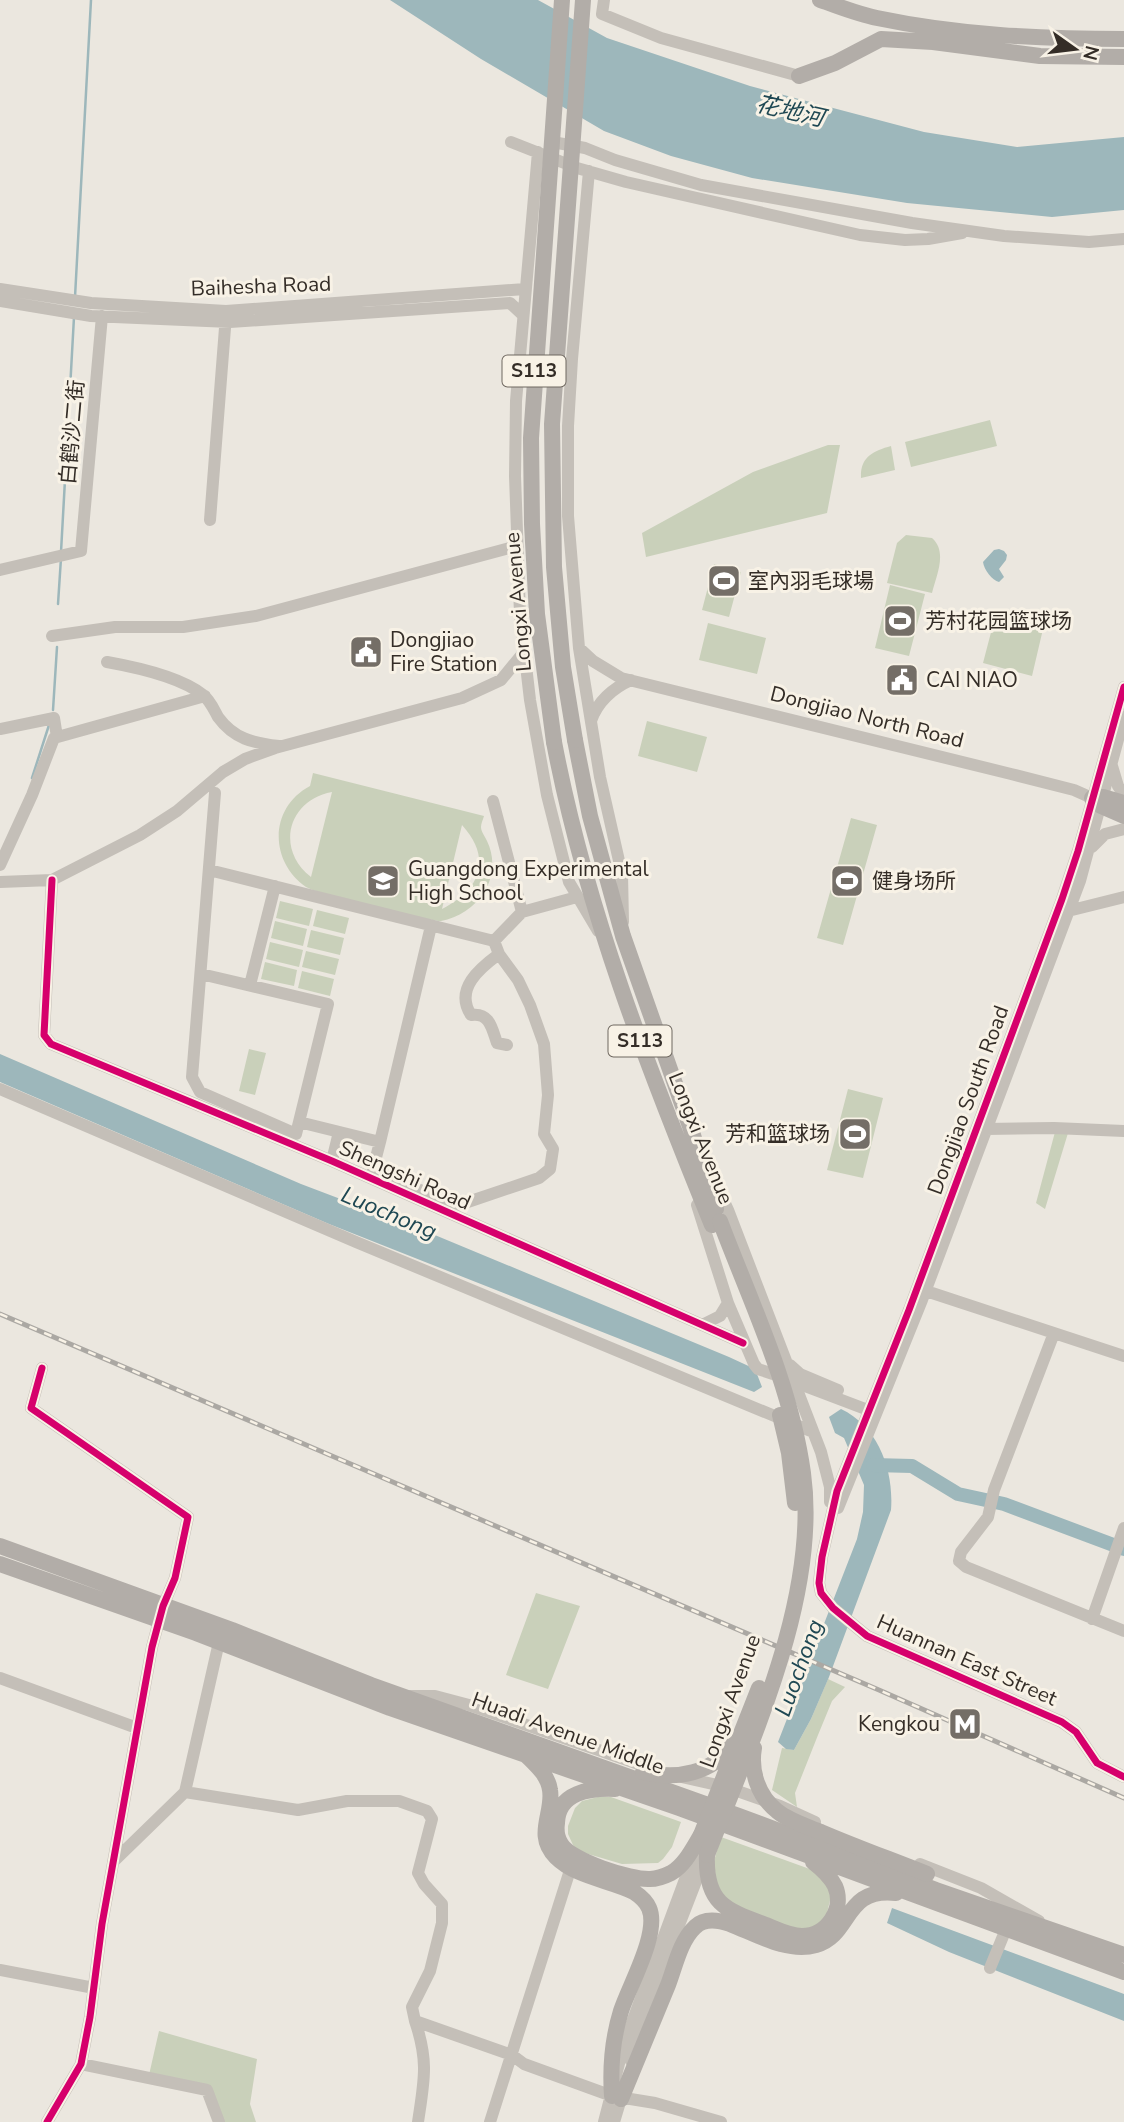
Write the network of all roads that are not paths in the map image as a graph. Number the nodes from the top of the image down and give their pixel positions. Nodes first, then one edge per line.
1 (562, 0) edge
2 (583, 0) edge
3 (604, 0) edge
4 (820, 0) edge
5 (935, 35) junction
6 (1124, 39) edge
7 (1124, 57) edge
8 (799, 76) joint
9 (510, 142) dead end
10 (558, 143) dead end
11 (538, 152) junction
12 (589, 171) junction
13 (970, 232) junction
14 (1124, 239) edge
15 (527, 266) junction
16 (0, 289) edge
17 (525, 289) junction
18 (577, 290) junction
19 (500, 291) junction
20 (0, 301) edge
21 (53, 304) junction
22 (489, 304) junction
23 (95, 312) junction
24 (523, 315) junction
25 (226, 316) junction
26 (209, 520) dead end
27 (517, 546) junction
28 (0, 570) edge
29 (572, 579) junction
30 (519, 587) junction
31 (52, 636) dead end
32 (579, 648) junction
33 (524, 652) junction
34 (107, 662) dead end
35 (631, 680) junction
36 (1124, 687) edge
37 (205, 696) junction
38 (1124, 717) edge
39 (591, 724) junction
40 (0, 729) edge
41 (57, 737) junction
42 (282, 746) junction
43 (1111, 764) junction
44 (215, 793) dead end
45 (1124, 794) edge
46 (1099, 800) junction
47 (493, 801) dead end
48 (1124, 803) edge
49 (1124, 816) edge
50 (1124, 829) edge
51 (1090, 850) junction
52 (0, 865) edge
53 (209, 870) junction
54 (52, 880) junction
55 (0, 882) edge
56 (275, 886) junction
57 (577, 897) junction
58 (1124, 897) edge
59 (1068, 911) junction
60 (522, 912) junction
61 (431, 926) junction
62 (623, 936) junction
63 (494, 941) junction
64 (604, 941) junction
65 (499, 954) junction
66 (201, 974) junction
67 (250, 985) junction
68 (507, 1045) dead end
69 (0, 1089) edge
70 (299, 1122) junction
71 (986, 1129) junction
72 (1124, 1131) edge
73 (339, 1132) junction
74 (685, 1136) junction
75 (380, 1142) junction
76 (332, 1161) junction
77 (926, 1291) junction
78 (728, 1303) junction
79 (702, 1325) junction
80 (1054, 1333) junction
81 (744, 1345) junction
82 (1124, 1356) edge
83 (787, 1362) junction
84 (42, 1368) dead end
85 (794, 1382) junction
86 (870, 1415) junction
87 (813, 1432) junction
88 (831, 1520) junction
89 (1124, 1528) edge
90 (0, 1546) edge
91 (0, 1564) edge
92 (161, 1613) junction
93 (1092, 1619) junction
94 (1124, 1631) edge
95 (219, 1642) junction
96 (0, 1678) edge
97 (371, 1685) junction
98 (410, 1696) junction
99 (754, 1719) junction
100 (137, 1728) junction
101 (524, 1753) junction
102 (1124, 1777) edge
103 (627, 1790) junction
104 (185, 1792) junction
105 (701, 1835) junction
106 (796, 1851) junction
107 (707, 1855) junction
108 (113, 1862) junction
109 (571, 1867) junction
110 (909, 1895) junction
111 (842, 1912) junction
112 (1044, 1924) junction
113 (1006, 1929) junction
114 (1072, 1936) junction
115 (1124, 1955) edge
116 (990, 1968) dead end
117 (0, 1970) edge
118 (1124, 1972) edge
119 (655, 1973) junction
120 (94, 1988) junction
121 (415, 2021) junction
122 (437, 2029) junction
123 (512, 2055) junction
124 (425, 2058) junction
125 (81, 2064) junction
126 (616, 2098) junction
127 (47, 2122) edge
128 (219, 2122) edge
129 (418, 2122) edge
130 (490, 2122) edge
131 (604, 2122) edge
132 (614, 2122) edge
133 (721, 2122) edge

1 - 64 main road, Longxi Avenue / S113, bridge
2 - 62 main road, Longxi Avenue / S113, bridge
3 - 8 street
4 - 5 main road
5 - 6 main road
5 - 7 main road
5 - 8 main road
9 - 11 street
10 - 13 street
11 - 12 street
11 - 15 street
12 - 13 street
12 - 18 street
13 - 14 street
15 - 17 street
15 - 19 street
16 - 21 street, Baihesha Road
17 - 18 street, Baihesha Road
17 - 19 street, Baihesha Road
17 - 22 street
17 - 24 street
18 - 29 street
19 - 25 street, Baihesha Road
20 - 21 street, Baihesha Road
21 - 23 street, Baihesha Road
22 - 24 street
22 - 25 street, Baihesha Road
23 - 25 street, Baihesha Road
23 - 28 street, 白鹤沙二街
24 - 27 street
25 - 26 street
27 - 30 street
27 - 31 street
29 - 30 street
29 - 32 street
30 - 33 street
32 - 35 street, Dongjiao North Road
32 - 39 street
33 - 42 street
33 - 57 street
34 - 37 street
35 - 39 street
35 - 46 street, Dongjiao North Road
36 - 46 street, Dongjiao South Road
37 - 41 street
37 - 42 street
38 - 43 street, Dongjiao South Road
39 - 62 street
40 - 41 street
41 - 52 street
42 - 54 street
43 - 45 street
43 - 46 street, Dongjiao South Road
44 - 53 street
46 - 48 main road, Dongjiao North Road
46 - 49 main road, Dongjiao North Road
46 - 51 street, Dongjiao South Road
46 - 86 street, Dongjiao South Road
47 - 60 street
50 - 51 street
51 - 59 street, Dongjiao South Road
53 - 56 street
53 - 66 street
54 - 55 street
54 - 76 street, Shengshi Road
56 - 61 street
56 - 67 street
57 - 60 street
57 - 64 street
58 - 59 street
59 - 71 street, Dongjiao South Road
60 - 63 street
61 - 63 street
61 - 75 street
62 - 74 main road, Longxi Avenue / S113
63 - 65 street
64 - 74 main road, Longxi Avenue / S113
65 - 68 street
65 - 75 street
66 - 67 street
66 - 70 street
67 - 70 street
69 - 87 street
70 - 73 street
71 - 72 street
71 - 77 street, Dongjiao South Road
73 - 75 street
73 - 76 street
74 - 78 street
74 - 83 street
74 - 99 main road, Longxi Avenue / S113, bridge
76 - 79 street, Shengshi Road
77 - 80 street
77 - 86 street, Dongjiao South Road
78 - 79 street
78 - 81 street
79 - 81 street, Shengshi Road
80 - 82 street
80 - 93 street
81 - 83 street, Shengshi Road
81 - 85 street
83 - 85 street
83 - 86 street
84 - 92 street
85 - 86 street
85 - 87 street
86 - 88 street, Dongjiao South Road
87 - 88 street
88 - 102 street, Huannan East Street
89 - 93 street
90 - 92 main road, Huadi Avenue Middle
91 - 92 main road, Huadi Avenue Middle
92 - 95 main road, Huadi Avenue Middle
92 - 97 main road, Huadi Avenue Middle
92 - 100 street
93 - 94 street
95 - 101 main road, Huadi Avenue Middle
95 - 104 street
96 - 100 street
97 - 98 main road
97 - 114 main road, Huadi Avenue Middle
98 - 99 main road, bridge
98 - 112 street
99 - 105 main road, Longxi Avenue, bridge
99 - 107 main road, Longxi Avenue, bridge
99 - 112 main road, bridge
100 - 108 street
101 - 103 main road, Huadi Avenue Middle
101 - 109 main road
103 - 105 main road
103 - 106 main road, Huadi Avenue Middle
104 - 108 street
104 - 121 street
105 - 119 street, Longxi Avenue
106 - 110 main road, Huadi Avenue Middle
106 - 111 main road
107 - 111 main road
107 - 119 street, Longxi Avenue
108 - 120 street
109 - 123 street
109 - 126 main road
110 - 111 main road
110 - 113 main road, Huadi Avenue Middle
111 - 126 main road
112 - 114 main road
113 - 116 street
113 - 118 main road, Huadi Avenue Middle
114 - 115 main road, Huadi Avenue Middle
117 - 120 street
119 - 126 street, Longxi Avenue
120 - 125 street
121 - 122 street
121 - 124 street
122 - 123 street
122 - 124 street
123 - 126 street
123 - 130 street
124 - 129 street
125 - 127 street
125 - 128 street
126 - 131 street
126 - 132 street
126 - 133 street

